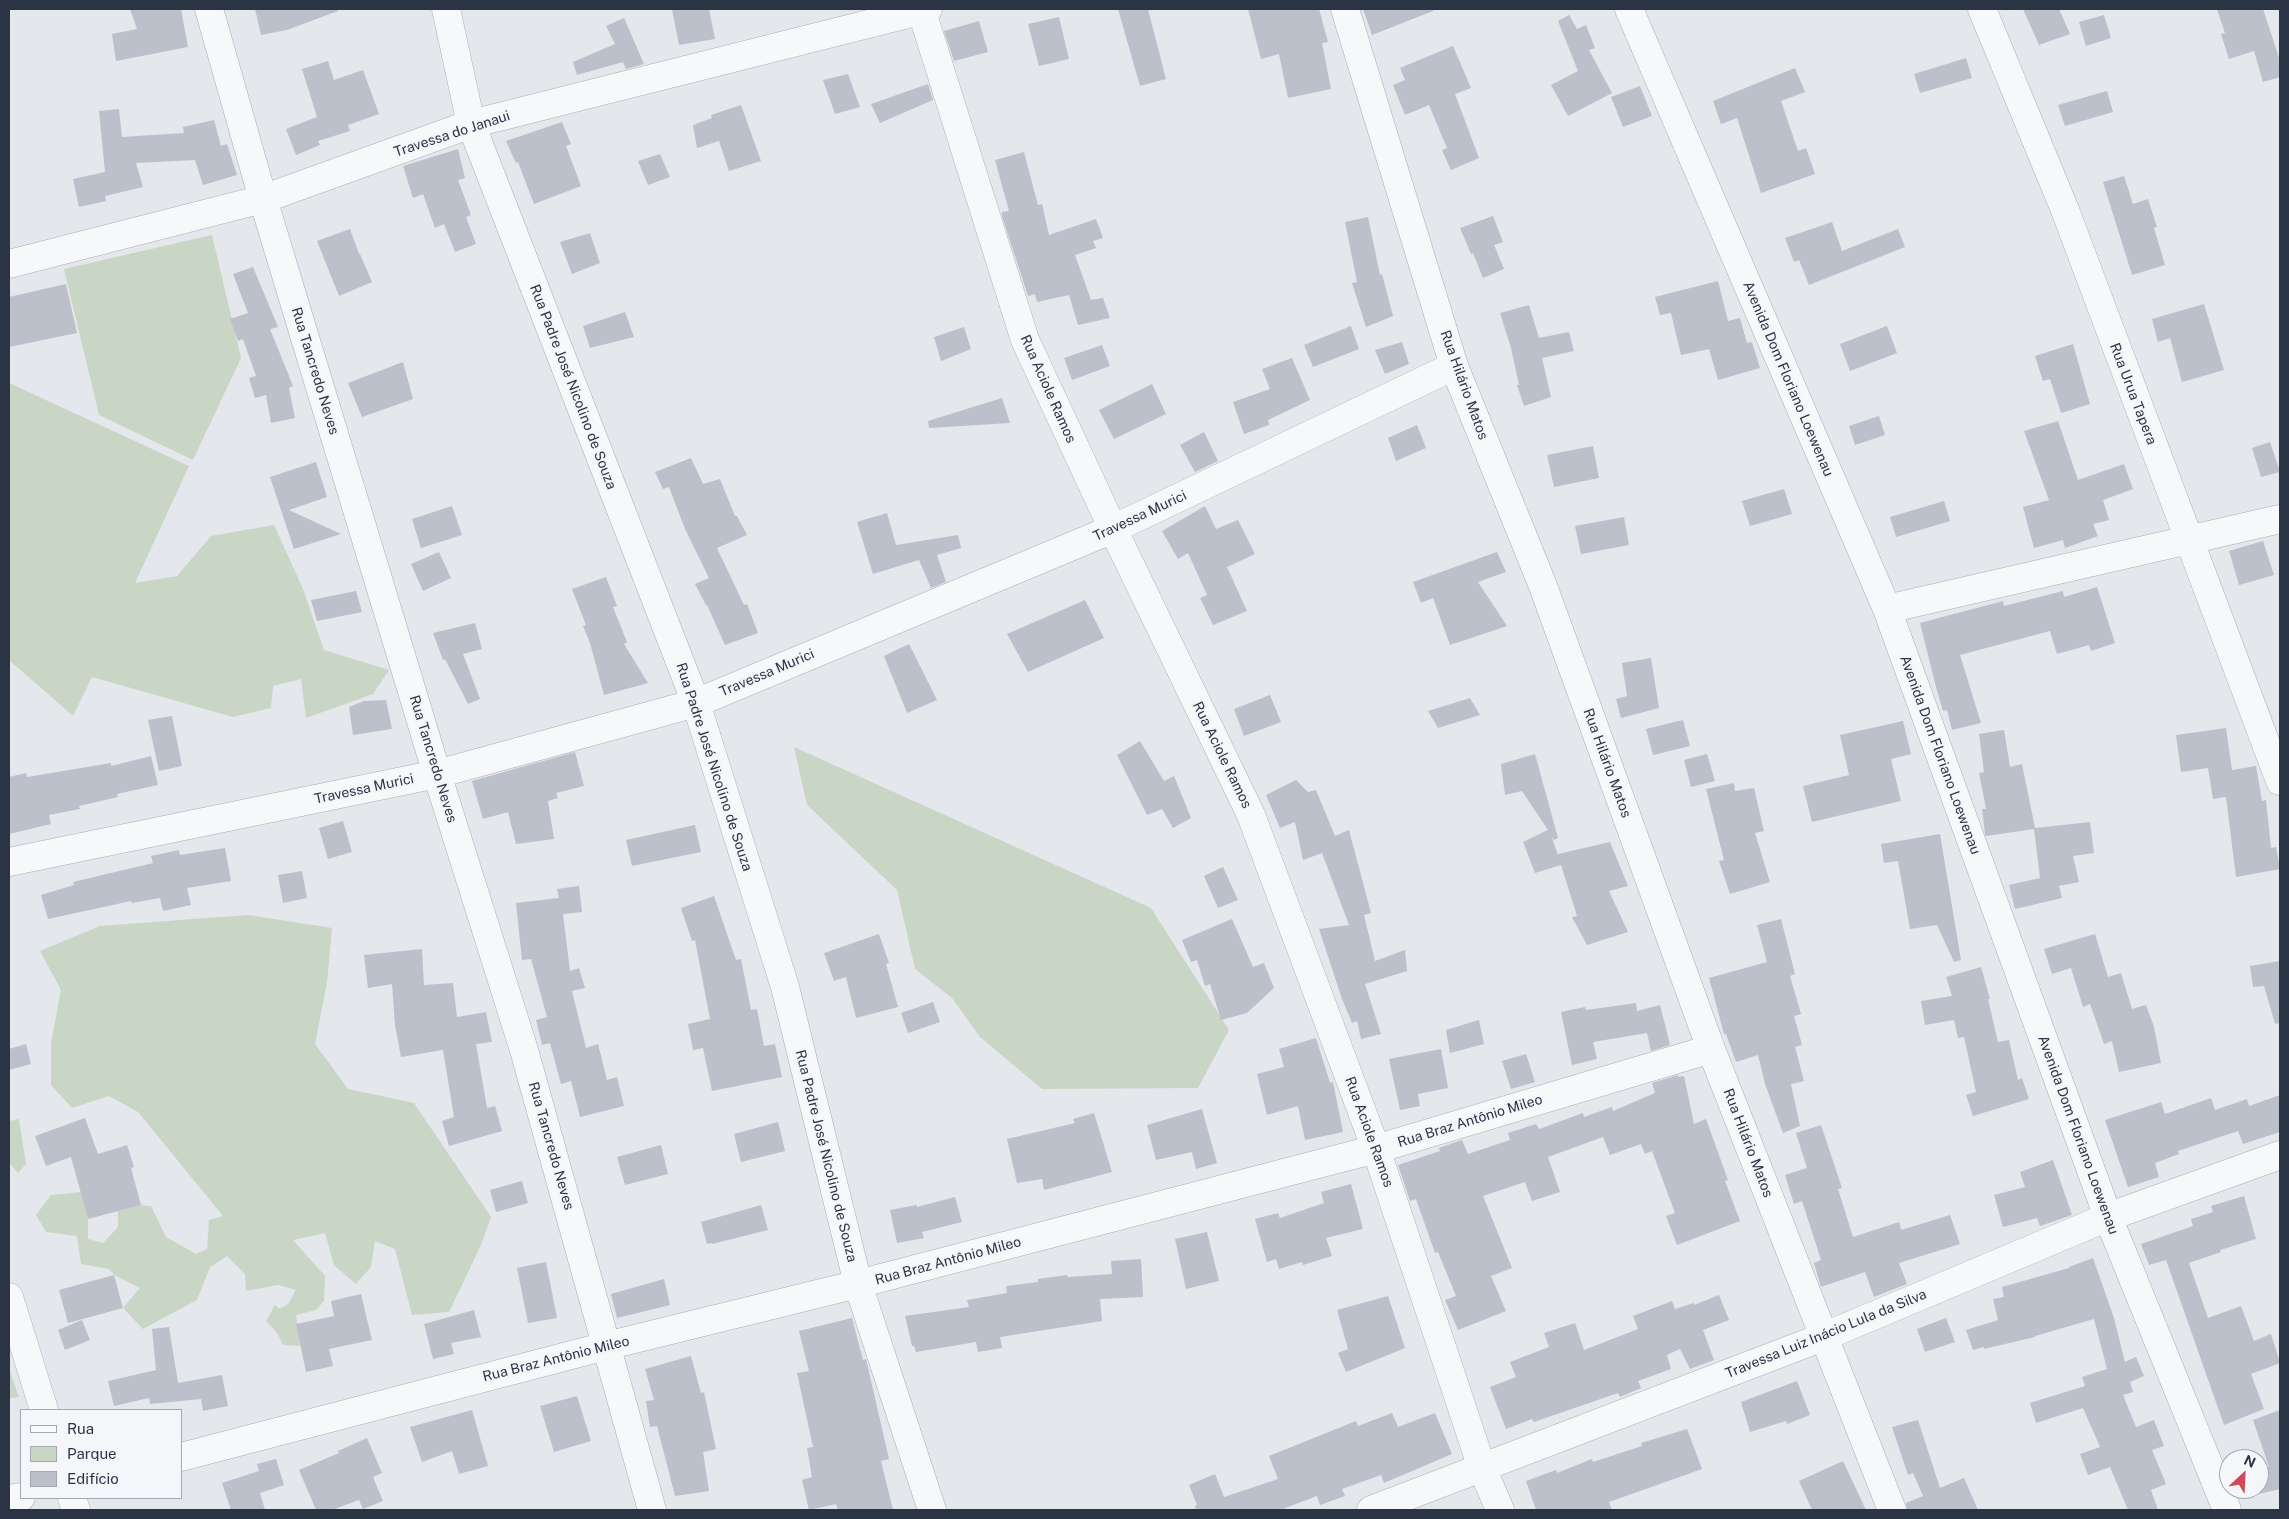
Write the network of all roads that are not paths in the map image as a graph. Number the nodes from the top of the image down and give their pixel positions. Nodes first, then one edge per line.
1 (209, 9) edge
2 (446, 9) edge
3 (924, 9) edge
4 (1345, 9) edge
5 (1629, 9) edge
6 (1982, 9) edge
7 (471, 124) junction
8 (263, 199) junction
9 (9, 264) edge
10 (1454, 366) junction
11 (2280, 519) edge
12 (1113, 530) junction
13 (2189, 541) junction
14 (1887, 609) junction
15 (696, 702) junction
16 (437, 774) junction
17 (2280, 780) edge
18 (9, 862) edge
19 (1711, 1049) junction
20 (1376, 1149) junction
21 (2280, 1155) edge
22 (2108, 1217) junction
23 (858, 1284) junction
24 (9, 1297) edge
25 (1823, 1337) junction
26 (606, 1346) junction
27 (44, 1409) edge
28 (182, 1457) edge
29 (1482, 1468) junction
30 (652, 1510) edge
31 (932, 1510) edge
32 (1371, 1510) edge
33 (1500, 1510) edge
34 (1892, 1510) edge
35 (2226, 1510) edge

1 - 8 street, Rua Tancredo Neves
2 - 7 street, Rua Padre José Nicolino de Souza
3 - 7 street, Travessa do Janaui
3 - 12 street, Rua Aciole Ramos
4 - 10 street, Rua Hilário Matos
5 - 14 street, Avenida Dom Floriano Loewenau
6 - 13 street, Rua Urua Tapera
7 - 8 street, Travessa do Janaui
7 - 15 street, Rua Padre José Nicolino de Souza
8 - 9 street, Travessa do Janaui
8 - 16 street, Rua Tancredo Neves
10 - 12 street, Travessa Murici
10 - 19 street, Rua Hilário Matos
11 - 13 street
12 - 15 street, Travessa Murici
12 - 20 street, Rua Aciole Ramos
13 - 14 street
13 - 17 street, Rua Urua Tapera
14 - 22 street, Avenida Dom Floriano Loewenau
15 - 16 street, Travessa Murici
15 - 23 street, Rua Padre José Nicolino de Souza
16 - 18 street, Travessa Murici
16 - 26 street, Rua Tancredo Neves
19 - 20 street, Rua Braz Antônio Mileo
19 - 25 street, Rua Hilário Matos
20 - 23 street, Rua Braz Antônio Mileo
20 - 29 street, Rua Aciole Ramos
21 - 22 street, Travessa Luiz Inácio Lula da Silva
22 - 25 street, Travessa Luiz Inácio Lula da Silva
22 - 35 street, Avenida Dom Floriano Loewenau
23 - 26 street, Rua Braz Antônio Mileo
23 - 31 street, Rua Padre José Nicolino de Souza
24 - 27 street
25 - 29 street, Travessa Luiz Inácio Lula da Silva
25 - 34 street, Rua Hilário Matos
26 - 28 street, Rua Braz Antônio Mileo
26 - 30 street, Rua Tancredo Neves
29 - 32 street, Travessa Luiz Inácio Lula da Silva
29 - 33 street, Rua Aciole Ramos

